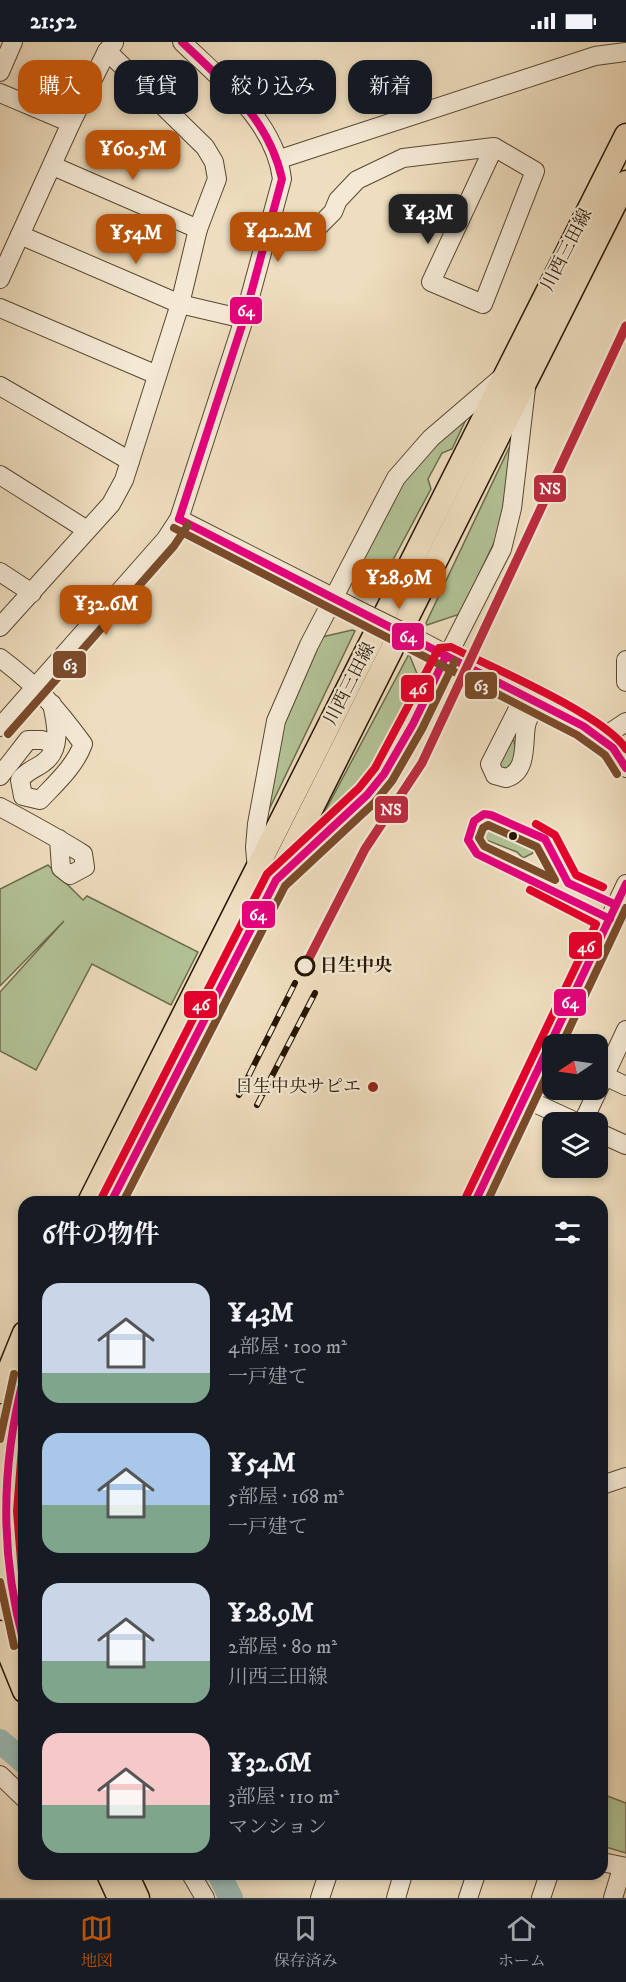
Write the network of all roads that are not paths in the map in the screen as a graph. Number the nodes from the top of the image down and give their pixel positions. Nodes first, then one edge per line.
1 (14, 42) edge
2 (182, 42) edge
3 (111, 46) edge
4 (626, 52) edge
5 (0, 72) edge
6 (0, 93) edge
7 (70, 123) junction
8 (626, 135) edge
9 (494, 147) junction
10 (280, 159) junction
11 (53, 166) junction
12 (626, 182) edge
13 (270, 223) junction
14 (198, 229) junction
15 (20, 235) junction
16 (0, 279) edge
17 (180, 304) junction
18 (0, 308) edge
19 (244, 319) junction
20 (157, 375) junction
21 (504, 376) junction
22 (526, 380) junction
23 (0, 386) edge
24 (130, 461) junction
25 (0, 475) edge
26 (179, 519) junction
27 (87, 530) junction
28 (0, 572) edge
29 (32, 593) junction
30 (334, 599) junction
31 (0, 627) edge
32 (446, 656) junction
33 (0, 658) edge
34 (626, 660) edge
35 (626, 681) edge
36 (37, 687) junction
37 (52, 704) junction
38 (626, 722) edge
39 (0, 727) edge
40 (602, 738) junction
41 (55, 744) junction
42 (626, 768) edge
43 (0, 776) edge
44 (0, 807) edge
45 (59, 839) dead end
46 (266, 875) junction
47 (626, 884) edge
48 (625, 1035) edge
49 (608, 1070) edge
50 (608, 1077) edge
51 (626, 1086) edge
52 (526, 1099) junction
53 (554, 1112) edge
54 (608, 1136) edge
55 (626, 1145) edge
56 (92, 1196) edge
57 (114, 1196) edge
58 (478, 1196) edge
59 (18, 1348) edge
60 (0, 1392) edge
61 (18, 1392) edge
62 (2, 1466) edge
63 (626, 1477) edge
64 (608, 1483) edge
65 (18, 1624) edge
66 (0, 1632) edge
67 (18, 1676) edge
68 (0, 1775) edge
69 (18, 1792) edge
70 (608, 1864) edge
71 (624, 1868) edge
72 (111, 1880) edge
73 (130, 1880) edge
74 (194, 1880) edge
75 (326, 1880) edge
76 (401, 1880) edge
77 (474, 1880) edge
78 (547, 1880) edge
79 (119, 1898) edge
80 (138, 1898) edge
81 (205, 1898) edge
82 (320, 1898) edge
83 (396, 1898) edge
84 (468, 1898) edge
85 (541, 1898) edge
86 (613, 1898) edge

1 - 5 street
2 - 10 street
3 - 7 street
3 - 14 street
4 - 10 street
6 - 7 street
7 - 11 street
8 - 21 main road, 川西三田線
9 - 9 street
9 - 13 street
10 - 13 street
11 - 14 street
11 - 15 street
12 - 22 main road, 川西三田線
13 - 19 street
14 - 17 street
15 - 16 street
15 - 17 street
17 - 19 street
17 - 20 street
18 - 20 street
19 - 26 street
20 - 24 street
21 - 30 street
21 - 46 main road, 川西三田線
22 - 32 street
22 - 46 main road, 川西三田線
23 - 24 street
24 - 27 street
25 - 27 street
26 - 30 street
26 - 36 street
27 - 29 street
28 - 29 street
29 - 31 street
30 - 32 street, bridge
30 - 46 street
32 - 40 street
32 - 46 street
33 - 36 street
34 - 35 street
36 - 37 street
36 - 39 street
37 - 41 street
37 - 41 street
38 - 40 street
40 - 42 street
41 - 43 street
44 - 45 street
46 - 56 main road, 川西三田線
46 - 57 main road, 川西三田線
47 - 52 street
48 - 49 street
50 - 51 street
52 - 53 street
52 - 58 street
54 - 55 street
59 - 60 main road
61 - 62 main road
62 - 65 main road
63 - 64 street
66 - 67 main road
68 - 69 street
70 - 71 street
71 - 86 street
72 - 79 main road
73 - 80 main road
74 - 81 street
75 - 82 street
76 - 83 street
77 - 84 street
78 - 85 street

